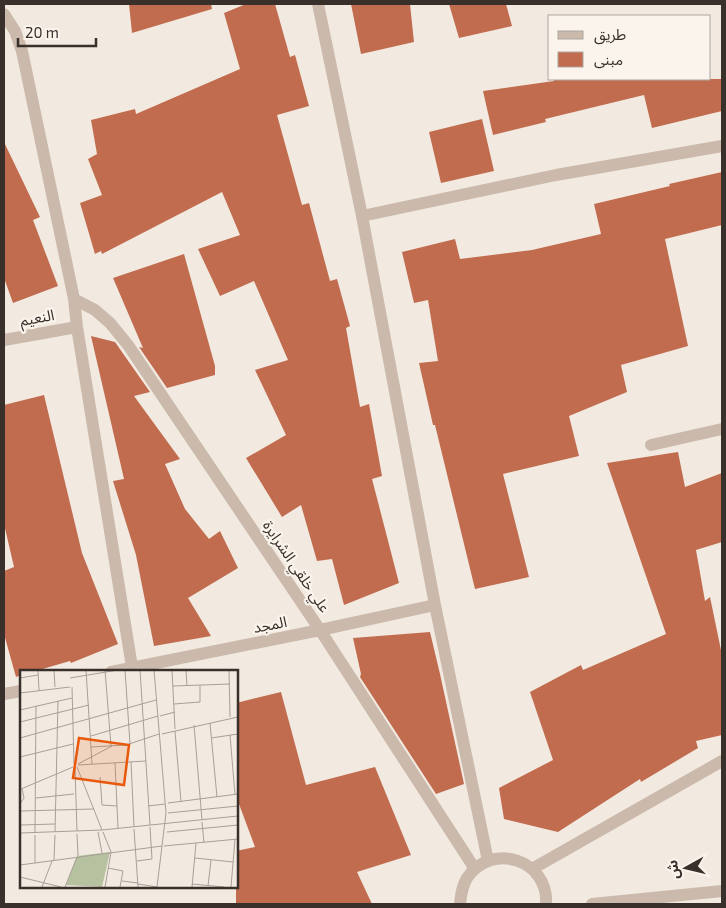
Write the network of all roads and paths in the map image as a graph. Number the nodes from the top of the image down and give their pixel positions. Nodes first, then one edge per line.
1 (318, 4) edge
2 (4, 14) edge
3 (722, 146) edge
4 (362, 216) junction
5 (74, 299) junction
6 (76, 326) junction
7 (4, 340) edge
8 (722, 430) edge
9 (651, 445) dead end
10 (435, 605) junction
11 (320, 630) junction
12 (132, 667) junction
13 (119, 670) edge
14 (20, 691) edge
15 (4, 694) edge
16 (722, 761) edge
17 (488, 861) junction
18 (475, 869) junction
19 (532, 869) junction
20 (722, 891) edge
21 (460, 904) edge
22 (546, 904) edge
23 (592, 904) edge

1 - 4 street
2 - 5 street
3 - 4 street
4 - 10 street
5 - 6 street
5 - 11 street, علي خلقي الشرايرة
6 - 7 street, النعيم
6 - 12 street
8 - 9 street
10 - 11 street, المجد
10 - 17 street
11 - 12 street, المجد
11 - 18 street, علي خلقي الشرايرة
12 - 13 street, المجد
14 - 15 street
16 - 19 street
17 - 18 street
17 - 19 street
18 - 21 street
19 - 22 street
20 - 23 street

